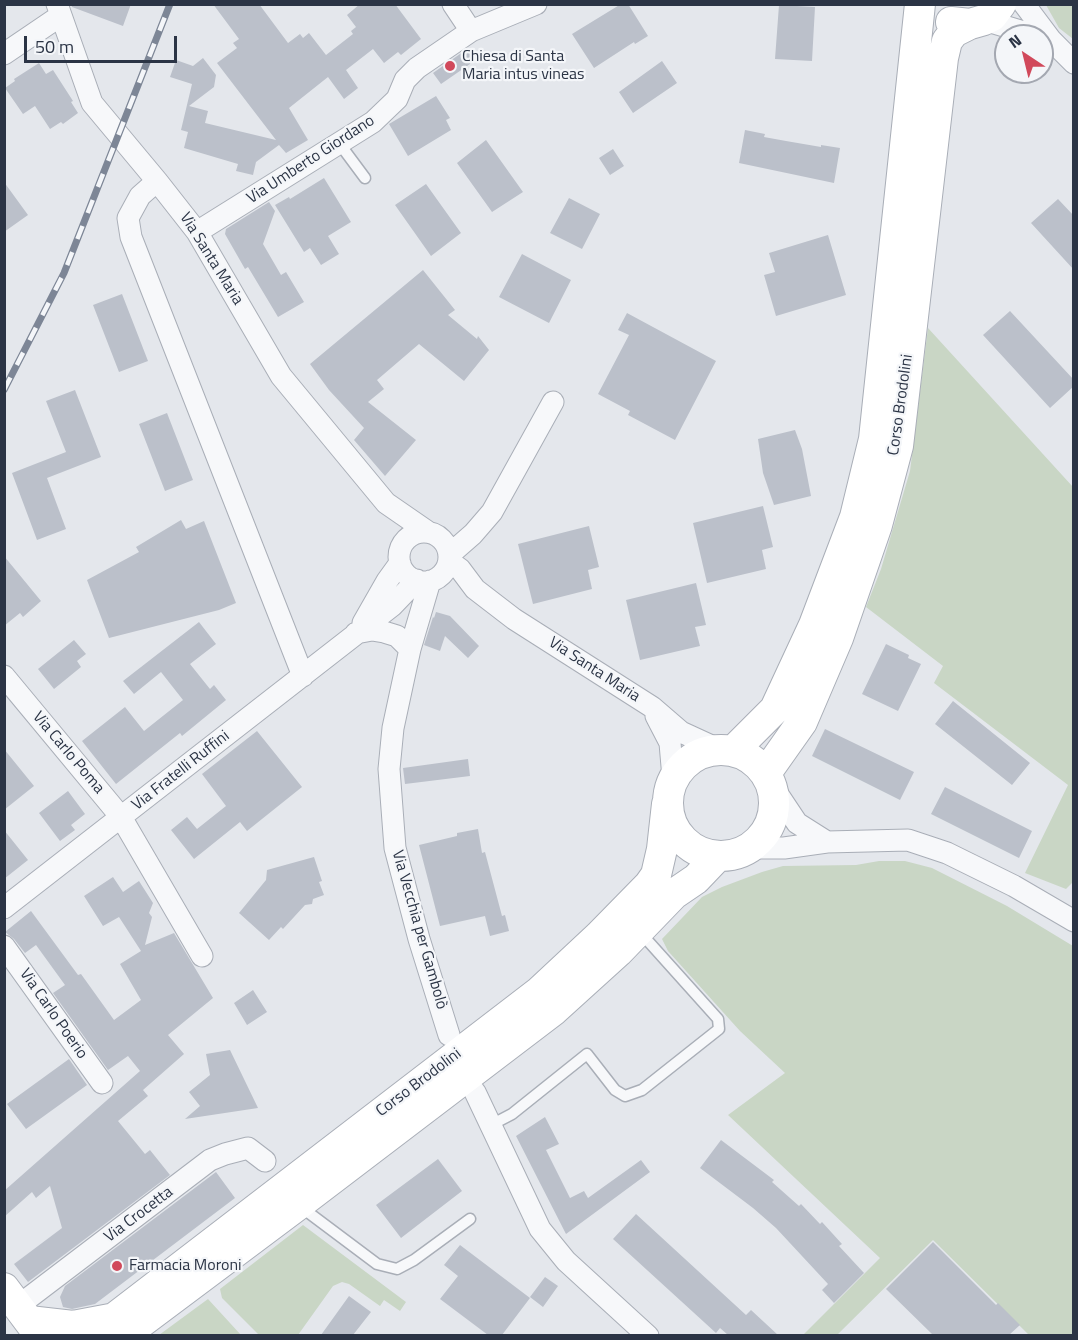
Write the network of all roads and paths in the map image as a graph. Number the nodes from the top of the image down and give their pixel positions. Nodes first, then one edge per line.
1 (453, 4) edge
2 (536, 4) edge
3 (920, 4) edge
4 (928, 4) edge
5 (1024, 4) edge
6 (58, 10) edge
7 (985, 16) edge
8 (1006, 24) edge
9 (1035, 24) edge
10 (471, 31) junction
11 (1054, 47) edge
12 (4, 54) edge
13 (1074, 63) edge
14 (339, 143) junction
15 (365, 178) dead end
16 (158, 181) junction
17 (197, 232) junction
18 (554, 402) dead end
19 (386, 503) junction
20 (492, 512) junction
21 (433, 534) junction
22 (400, 558) junction
23 (434, 572) junction
24 (356, 633) junction
25 (410, 650) junction
26 (4, 676) edge
27 (303, 676) junction
28 (652, 708) junction
29 (726, 750) junction
30 (770, 780) junction
31 (670, 791) junction
32 (121, 817) junction
33 (827, 842) junction
34 (750, 848) junction
35 (717, 856) junction
36 (4, 908) edge
37 (1074, 921) edge
38 (639, 930) junction
39 (4, 946) edge
40 (202, 956) dead end
41 (449, 1035) dead end
42 (102, 1083) dead end
43 (475, 1092) dead end
44 (491, 1125) junction
45 (265, 1161) dead end
46 (298, 1205) junction
47 (470, 1219) dead end
48 (23, 1313) edge
49 (108, 1330) edge
50 (648, 1335) edge

1 - 10 street
2 - 10 street, Via Umberto Giordano
3 - 29 main road, Corso Brodolini
4 - 7 main road
5 - 9 street
6 - 12 street
6 - 16 street, Via Santa Maria
7 - 8 street
7 - 30 main road, Corso Brodolini
10 - 14 street, Via Umberto Giordano
11 - 13 street
14 - 15 lane
14 - 17 street, Via Umberto Giordano
16 - 17 street, Via Santa Maria
16 - 27 street
17 - 19 street, Via Santa Maria
18 - 20 street, Via Fratelli Ruffini
19 - 21 street, Via Santa Maria
19 - 22 street, Via Santa Maria
20 - 21 street
20 - 23 street, Via Fratelli Ruffini
21 - 22 street
21 - 23 street
22 - 23 street
22 - 24 street, Via Fratelli Ruffini
23 - 24 street, Via Fratelli Ruffini
23 - 25 street, Via Vecchia per Gambolò
23 - 28 street, Via Santa Maria
24 - 25 street
24 - 27 street, Via Fratelli Ruffini
25 - 41 street, Via Vecchia per Gambolò
26 - 32 street, Via Carlo Poma
27 - 32 street, Via Fratelli Ruffini
28 - 29 street
28 - 31 street, Via Santa Maria
29 - 30 main road
29 - 31 main road, Corso Brodolini
30 - 33 street
30 - 34 main road
31 - 35 main road
31 - 49 main road, Corso Brodolini
32 - 36 street, Via Fratelli Ruffini
32 - 40 street, Via Carlo Poma
33 - 34 street
33 - 37 street
34 - 35 main road
35 - 38 main road, Corso Brodolini
38 - 44 lane
38 - 46 main road, Corso Brodolini
39 - 42 street, Via Carlo Poerio
43 - 44 street
44 - 50 street
45 - 48 street, Via Crocetta
46 - 47 lane
46 - 49 main road, Corso Brodolini
48 - 49 main road, Corso Brodolini

